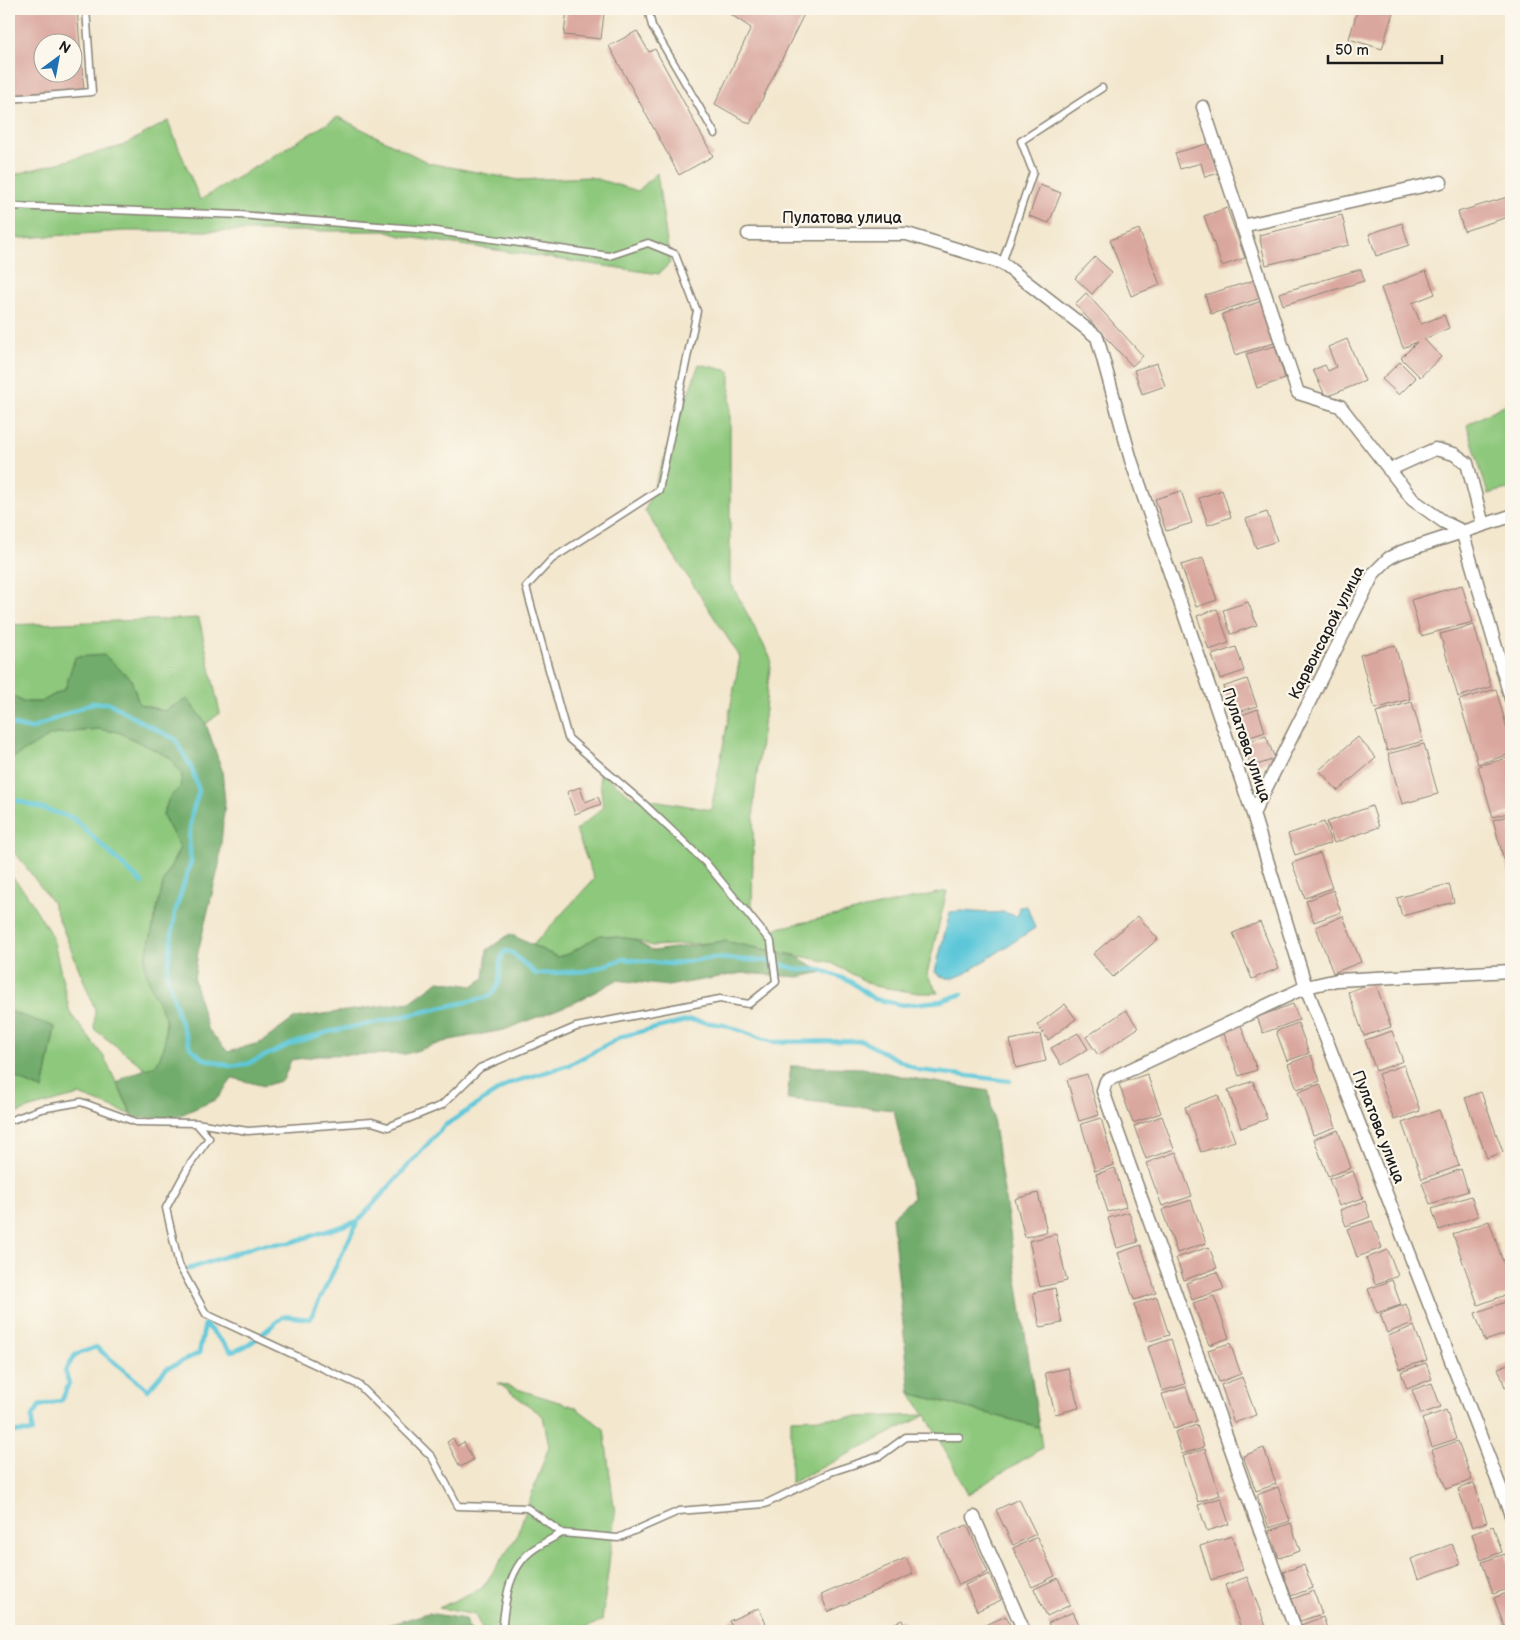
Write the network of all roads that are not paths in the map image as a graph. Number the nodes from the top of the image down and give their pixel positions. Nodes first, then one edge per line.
1 (86, 9) edge
2 (648, 9) edge
3 (1102, 88) dead end
4 (9, 99) edge
5 (1203, 107) dead end
6 (715, 134) dead end
7 (1441, 182) dead end
8 (11, 206) dead end
9 (1242, 226) junction
10 (748, 234) dead end
11 (1002, 263) junction
12 (1389, 470) junction
13 (1511, 516) edge
14 (1483, 525) junction
15 (1462, 531) junction
16 (1511, 699) edge
17 (1253, 814) junction
18 (1511, 971) edge
19 (1306, 987) junction
20 (9, 1121) edge
21 (196, 1123) junction
22 (958, 1437) dead end
23 (1511, 1515) edge
24 (974, 1517) dead end
25 (562, 1534) junction
26 (502, 1631) edge
27 (1024, 1631) edge
28 (1296, 1631) edge

1 - 4 lane
2 - 6 lane
3 - 11 lane
5 - 9 street
7 - 9 street
8 - 21 lane
9 - 12 street
10 - 11 street, Пулатова улица
11 - 17 street, Пулатова улица
12 - 14 street
12 - 15 street
13 - 14 street, Карвонсарой улица
14 - 15 street, Карвонсарой улица
15 - 16 street
15 - 17 street, Карвонсарой улица
17 - 19 street, Пулатова улица
18 - 19 street
19 - 23 street, Пулатова улица
19 - 28 street
20 - 21 lane
21 - 25 lane
22 - 25 lane
24 - 27 street
25 - 26 lane

